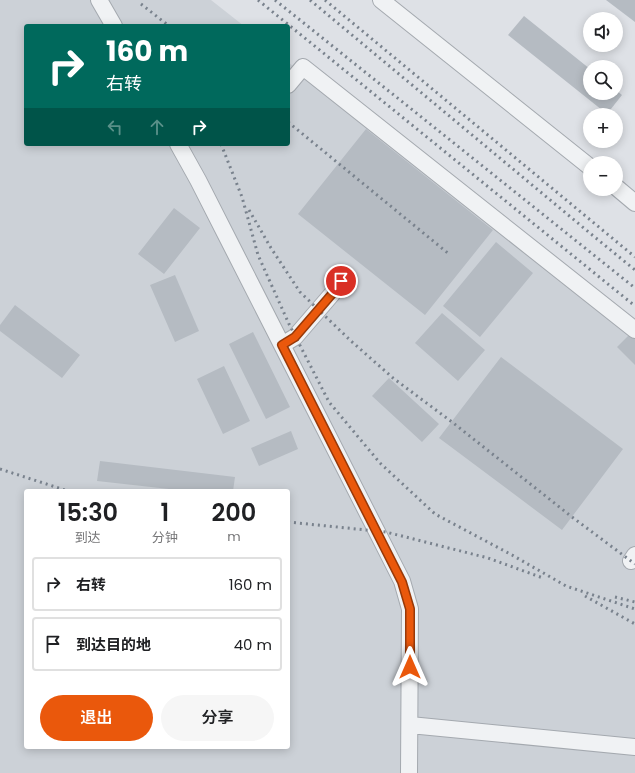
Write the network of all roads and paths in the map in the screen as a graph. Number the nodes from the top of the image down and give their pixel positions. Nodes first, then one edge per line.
1 (100, 0) edge
2 (381, 0) edge
3 (113, 24) edge
4 (290, 82) edge
5 (179, 146) edge
6 (583, 161) edge
7 (623, 194) edge
8 (635, 203) edge
9 (341, 281) dead end
10 (635, 330) edge
11 (282, 345) junction
12 (410, 725) junction
13 (635, 747) edge
14 (410, 773) edge

1 - 3 street
2 - 6 street
4 - 10 street
5 - 11 street
7 - 8 street
9 - 11 street
11 - 12 street
12 - 13 street
12 - 14 street

